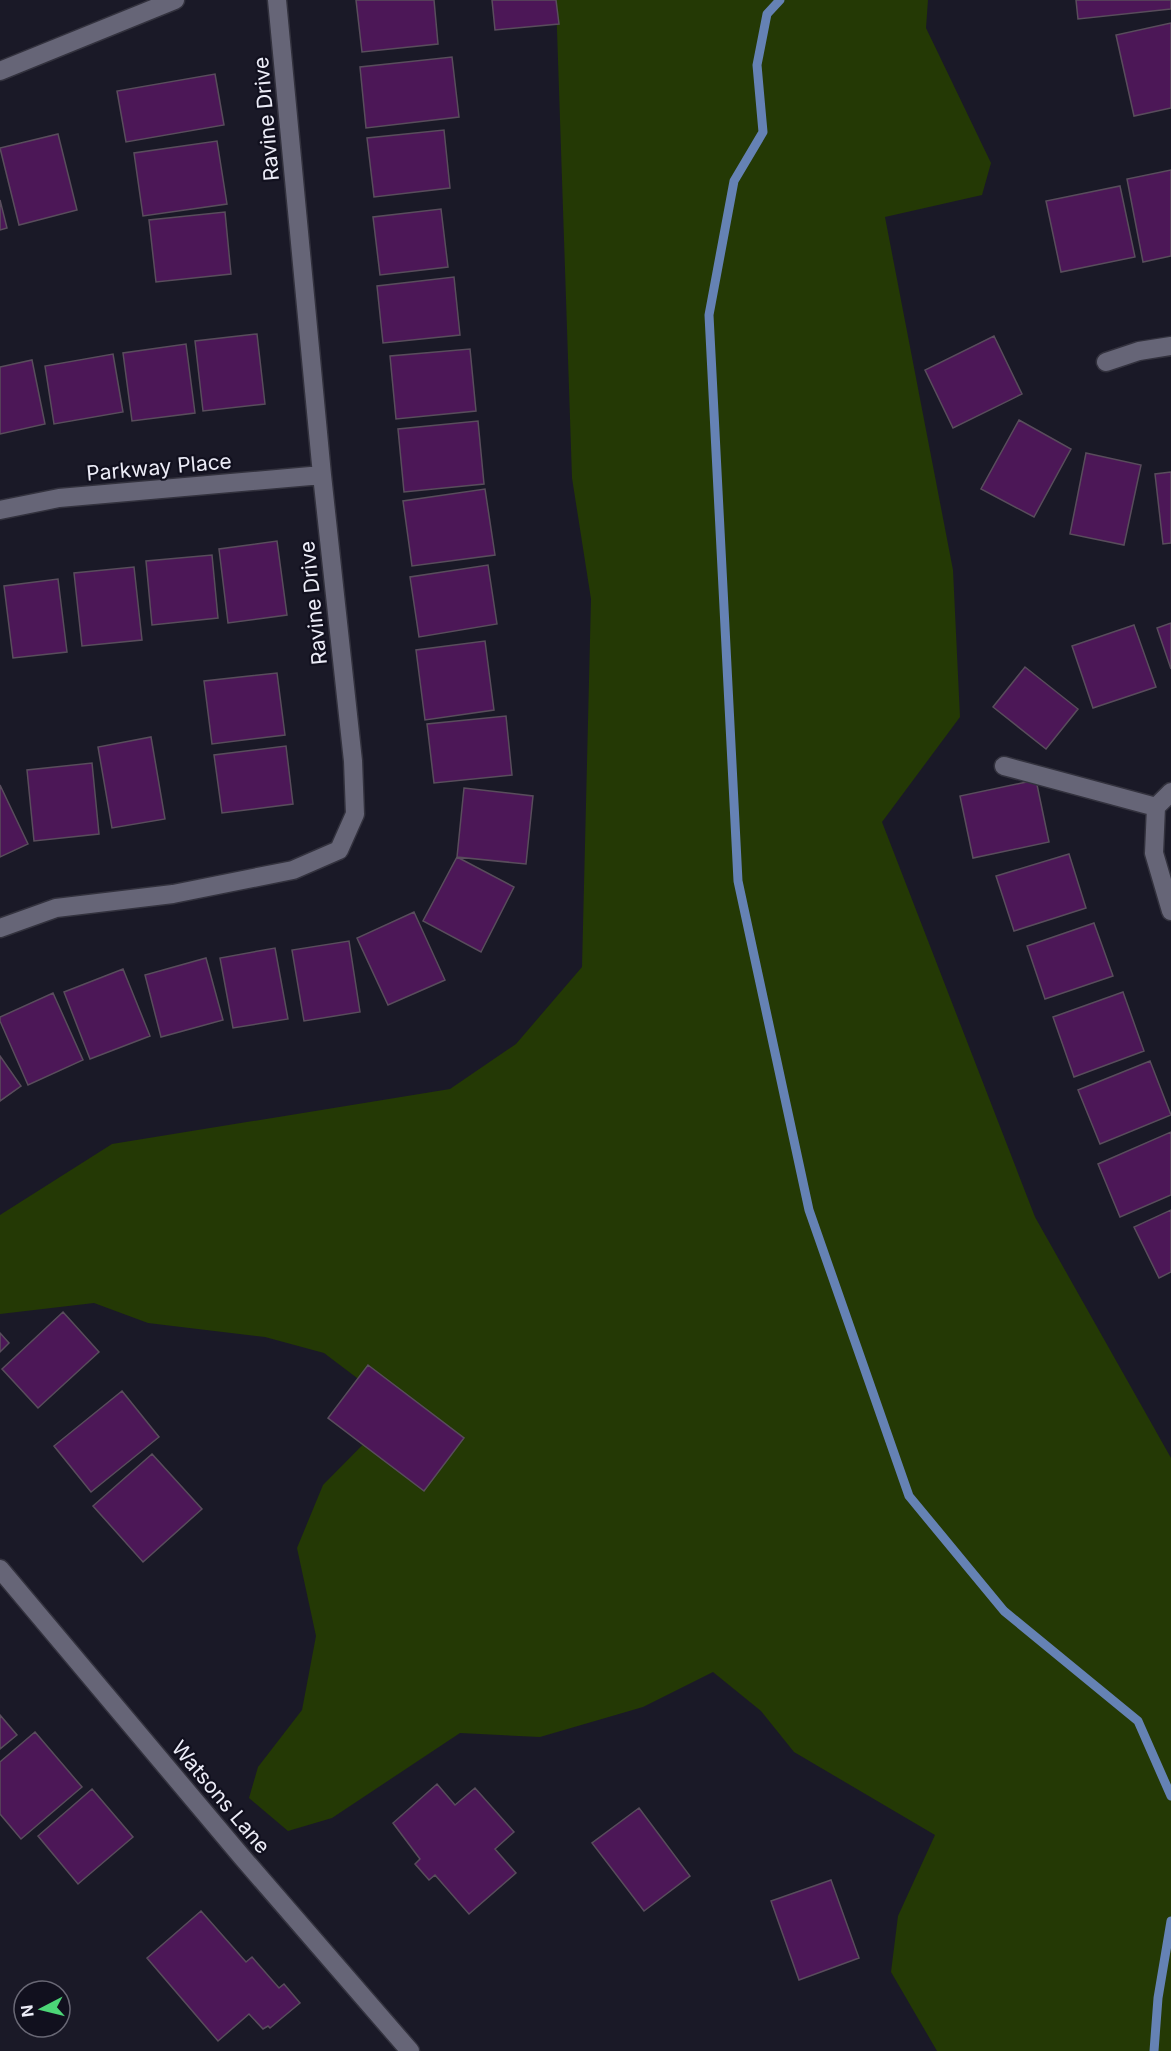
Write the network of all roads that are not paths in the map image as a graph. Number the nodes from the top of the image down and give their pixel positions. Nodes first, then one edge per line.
1 (176, 0) edge
2 (277, 0) edge
3 (0, 71) edge
4 (1171, 346) edge
5 (1106, 362) dead end
6 (322, 475) junction
7 (0, 510) edge
8 (1004, 766) dead end
9 (1171, 792) edge
10 (1156, 807) junction
11 (1171, 910) edge
12 (0, 928) edge
13 (0, 1569) edge
14 (410, 2051) edge

1 - 3 street
2 - 6 street, Ravine Drive
4 - 5 street
6 - 7 street, Parkway Place
6 - 12 street, Ravine Drive
8 - 10 street
9 - 10 street
10 - 11 street
13 - 14 street, Watsons Lane

